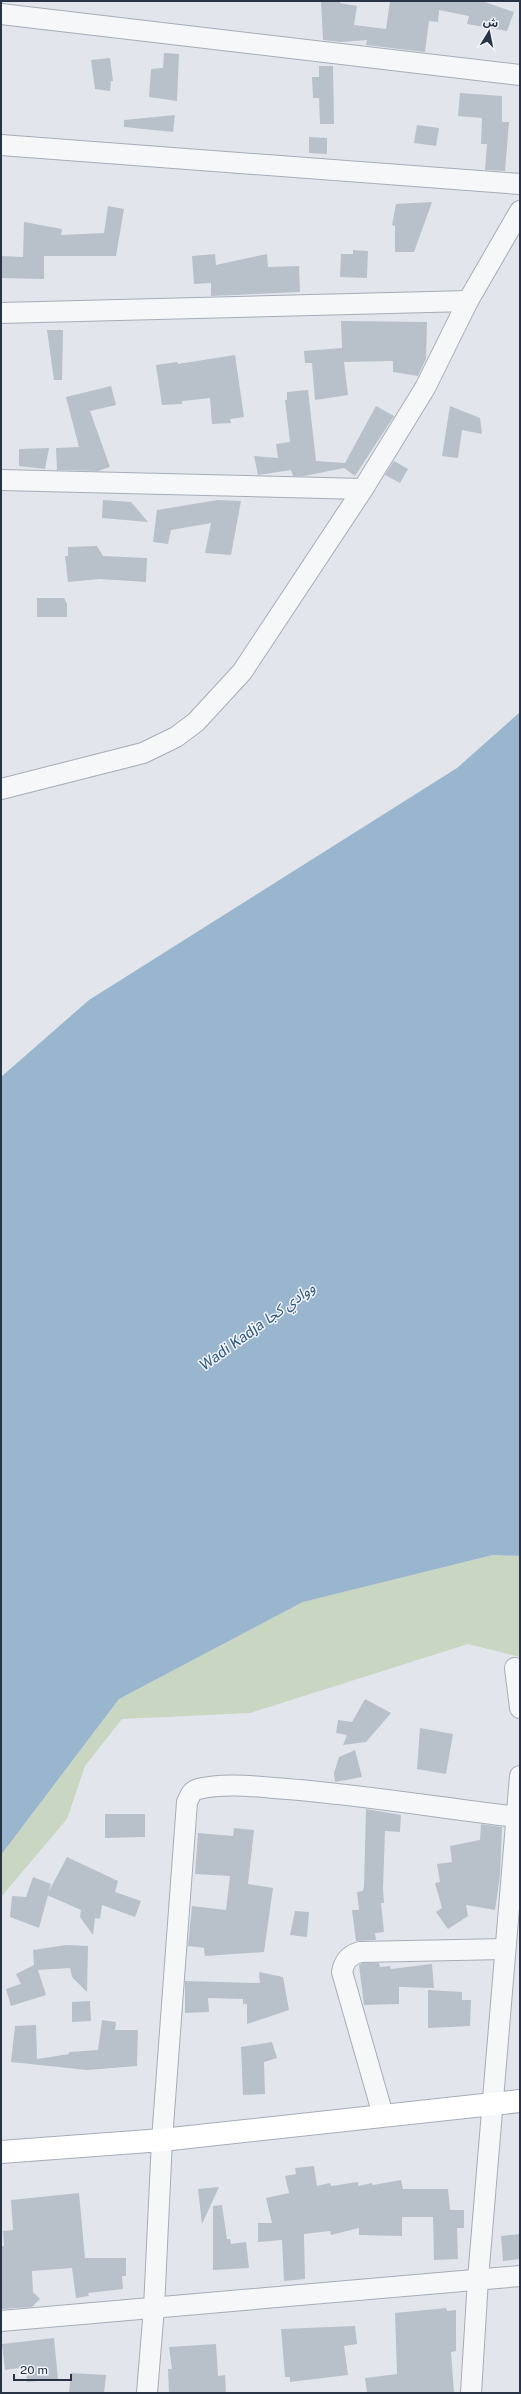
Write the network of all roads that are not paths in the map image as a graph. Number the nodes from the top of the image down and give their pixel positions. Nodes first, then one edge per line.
1 (1, 14) edge
2 (520, 76) edge
3 (1, 145) edge
4 (520, 184) edge
5 (520, 211) edge
6 (468, 301) junction
7 (1, 313) edge
8 (1, 480) edge
9 (363, 489) junction
10 (1, 789) edge
11 (515, 1668) dead end
12 (520, 1708) edge
13 (520, 1776) edge
14 (517, 1817) junction
15 (514, 1908) edge
16 (505, 1949) junction
17 (520, 2101) edge
18 (492, 2104) junction
19 (383, 2115) junction
20 (162, 2140) junction
21 (1, 2152) edge
22 (520, 2276) edge
23 (478, 2280) junction
24 (154, 2308) junction
25 (1, 2320) edge
26 (147, 2393) edge
27 (471, 2393) edge

1 - 2 street
3 - 4 street
5 - 6 street
6 - 7 street
6 - 9 street
8 - 9 street
9 - 10 street
11 - 12 street
13 - 14 street
14 - 15 street
14 - 20 street
15 - 16 street
16 - 18 street
16 - 19 street
17 - 18 main road
18 - 19 main road
18 - 23 street
19 - 20 main road
20 - 21 main road
20 - 24 street
22 - 23 street
23 - 24 street
23 - 27 street
24 - 25 street
24 - 26 street

